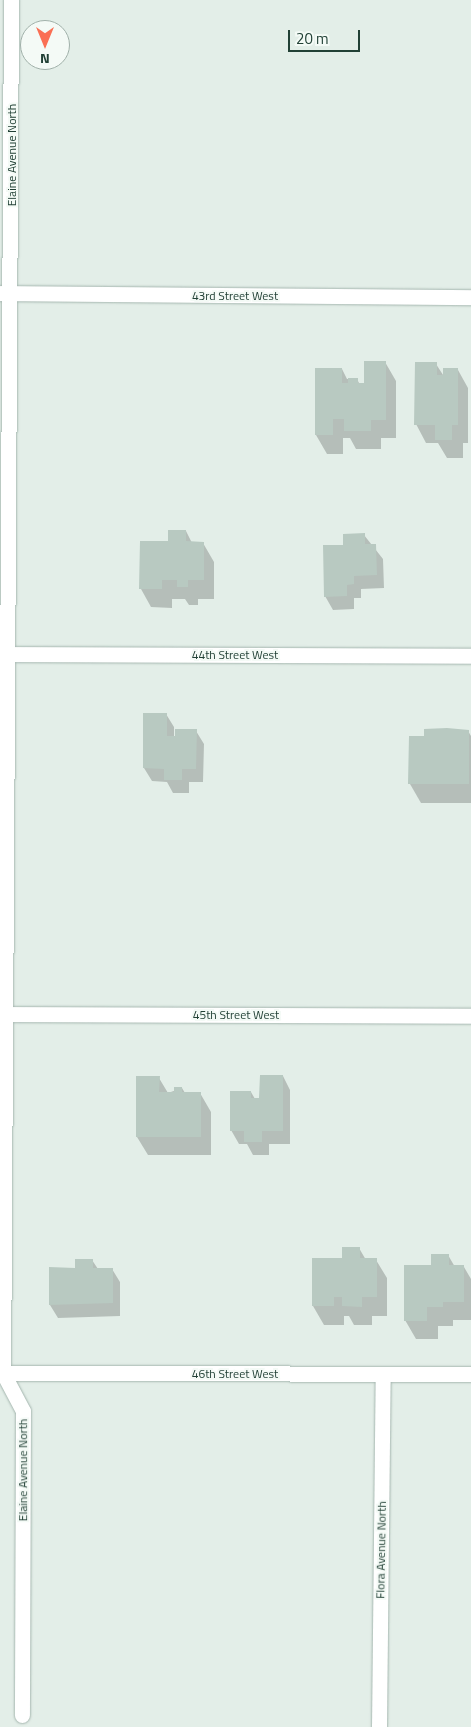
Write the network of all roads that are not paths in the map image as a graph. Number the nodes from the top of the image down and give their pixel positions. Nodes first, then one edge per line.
1 (11, 0) edge
2 (5, 293) edge
3 (471, 297) edge
4 (4, 654) edge
5 (471, 656) edge
6 (3, 1014) edge
7 (471, 1016) edge
8 (1, 1373) edge
9 (383, 1374) junction
10 (471, 1374) edge
11 (22, 1715) dead end
12 (379, 1727) edge

1 - 2 street, Elaine Avenue North
2 - 3 street, 43rd Street West
2 - 4 street, Elaine Avenue North
4 - 5 street, 44th Street West
4 - 6 street, Elaine Avenue North
6 - 7 street, 45th Street West
6 - 8 street, Elaine Avenue North
8 - 9 street, 46th Street West
8 - 11 street, Elaine Avenue North
9 - 10 street, 46th Street West
9 - 12 street, Flora Avenue North

